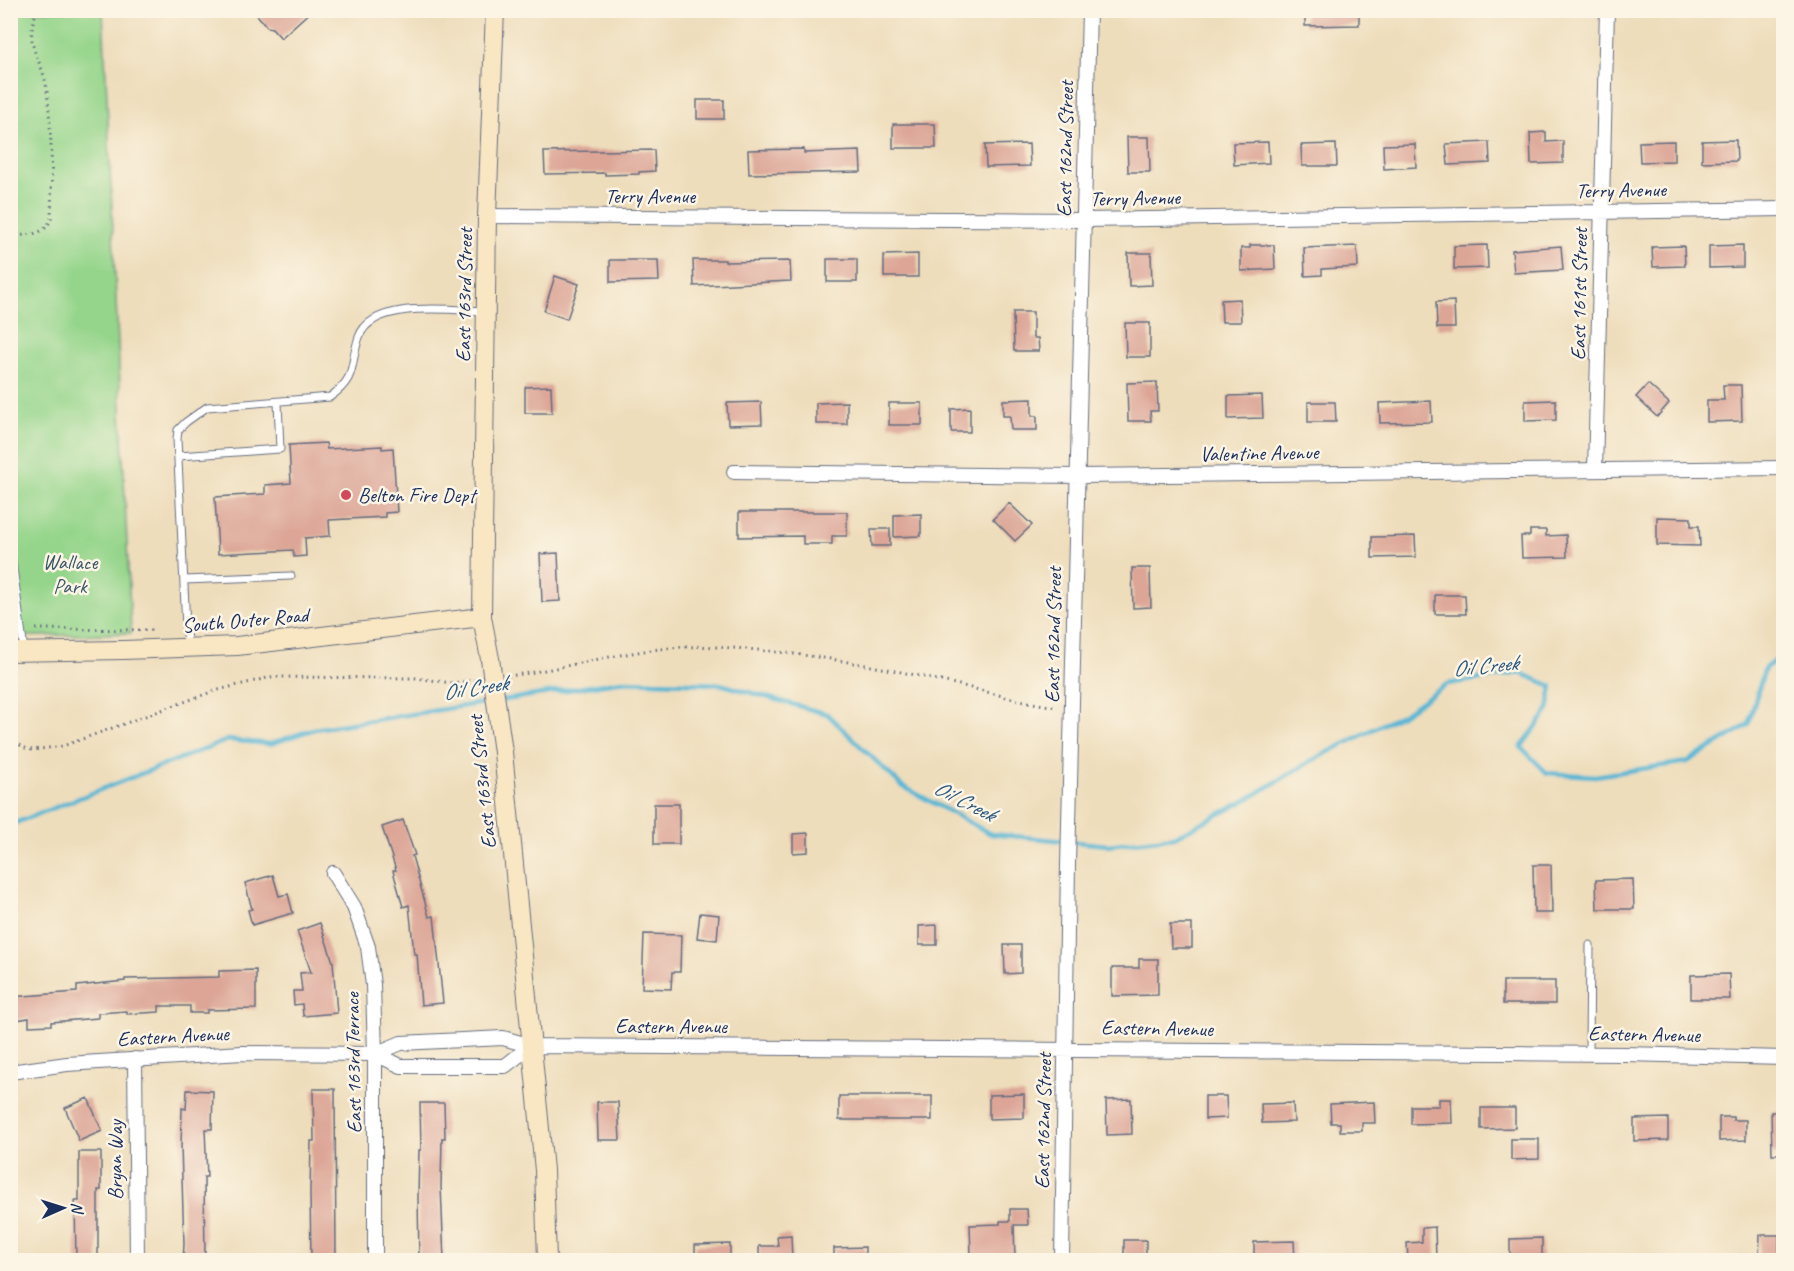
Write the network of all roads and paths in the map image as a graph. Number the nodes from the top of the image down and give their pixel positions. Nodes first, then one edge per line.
1 (37, 10) edge
2 (495, 10) edge
3 (1089, 10) edge
4 (1607, 10) edge
5 (1784, 209) edge
6 (1602, 212) junction
7 (488, 216) junction
8 (1084, 220) junction
9 (10, 236) edge
10 (486, 311) junction
11 (278, 402) junction
12 (10, 455) edge
13 (178, 456) junction
14 (1784, 468) edge
15 (1595, 470) junction
16 (734, 472) dead end
17 (10, 476) edge
18 (1078, 476) junction
19 (10, 545) edge
20 (291, 576) dead end
21 (184, 580) junction
22 (482, 617) junction
23 (36, 629) dead end
24 (157, 630) dead end
25 (187, 648) junction
26 (17, 652) edge
27 (506, 676) dead end
28 (486, 679) dead end
29 (1062, 708) dead end
30 (10, 730) edge
31 (333, 873) dead end
32 (1590, 945) dead end
33 (531, 1046) junction
34 (1066, 1048) junction
35 (375, 1054) junction
36 (1589, 1054) junction
37 (1784, 1058) edge
38 (135, 1059) junction
39 (10, 1072) edge
40 (137, 1260) edge
41 (375, 1260) edge
42 (547, 1260) edge
43 (1062, 1260) edge

1 - 9 path
2 - 7 street, East 163rd Street
3 - 8 street, East 162nd Street
4 - 6 street, East 161st Street
5 - 6 street, Terry Avenue
6 - 8 street, Terry Avenue
6 - 15 street, East 161st Street
7 - 8 street, Terry Avenue
7 - 10 street, East 163rd Street
8 - 18 street, East 162nd Street
10 - 11 lane
10 - 22 street, East 163rd Street
11 - 13 lane
11 - 13 lane
12 - 17 path
13 - 21 lane
14 - 15 street, Valentine Avenue
15 - 18 street, Valentine Avenue
16 - 18 street, Valentine Avenue
18 - 34 street, East 162nd Street
19 - 26 lane
20 - 21 lane
21 - 25 lane
22 - 25 street, South Outer Road
22 - 33 street, East 163rd Street, bridge
23 - 24 path
25 - 26 street, South Outer Road
27 - 29 path
28 - 30 path
31 - 35 street, East 163rd Terrace
32 - 36 lane
33 - 34 street, Eastern Avenue
33 - 35 street, Eastern Avenue
33 - 35 street, Eastern Avenue
33 - 42 street, East 163rd Street
34 - 36 street, Eastern Avenue
34 - 43 street, East 162nd Street
35 - 38 street, Eastern Avenue
35 - 41 street, East 163rd Terrace
36 - 37 street, Eastern Avenue
38 - 39 street, Eastern Avenue
38 - 40 street, Bryan Way

